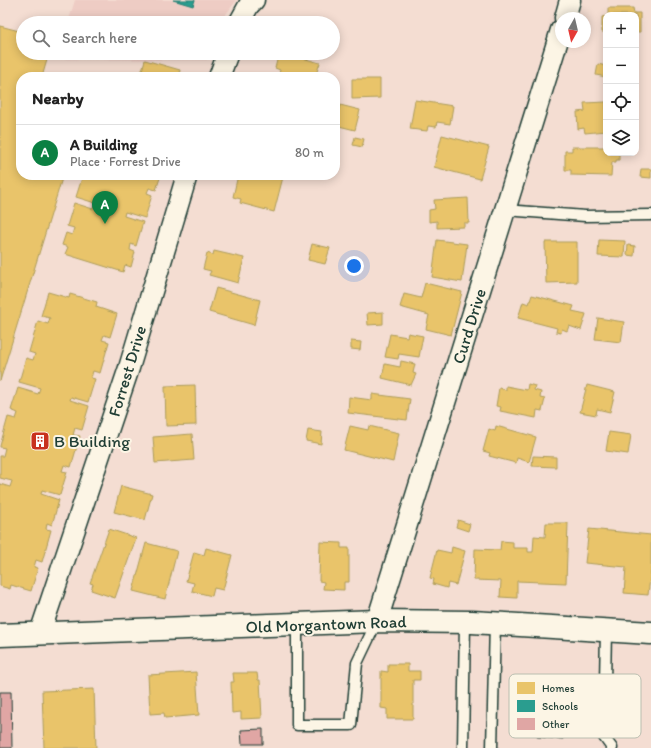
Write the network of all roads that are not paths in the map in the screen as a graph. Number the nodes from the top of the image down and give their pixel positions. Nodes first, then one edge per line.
1 (570, 0) edge
2 (567, 12) edge
3 (555, 48) edge
4 (225, 60) edge
5 (221, 72) edge
6 (185, 180) edge
7 (505, 210) junction
8 (651, 215) edge
9 (377, 621) junction
10 (465, 623) junction
11 (494, 623) junction
12 (298, 624) junction
13 (606, 630) junction
14 (40, 633) junction
15 (651, 633) edge
16 (0, 635) edge
17 (605, 674) edge
18 (605, 738) edge
19 (463, 748) edge
20 (492, 748) edge
21 (612, 748) edge

1 - 2 street
3 - 7 street, Curd Drive
4 - 5 street
6 - 14 street, Forrest Drive
7 - 8 lane
7 - 9 street, Curd Drive
9 - 10 street, Old Morgantown Road
9 - 12 street, Old Morgantown Road
9 - 12 lane
10 - 11 street, Old Morgantown Road
10 - 19 lane
11 - 13 street, Old Morgantown Road
11 - 20 lane
12 - 14 street, Old Morgantown Road
13 - 15 street, Old Morgantown Road
13 - 17 lane
14 - 16 street, Old Morgantown Road
18 - 21 lane

